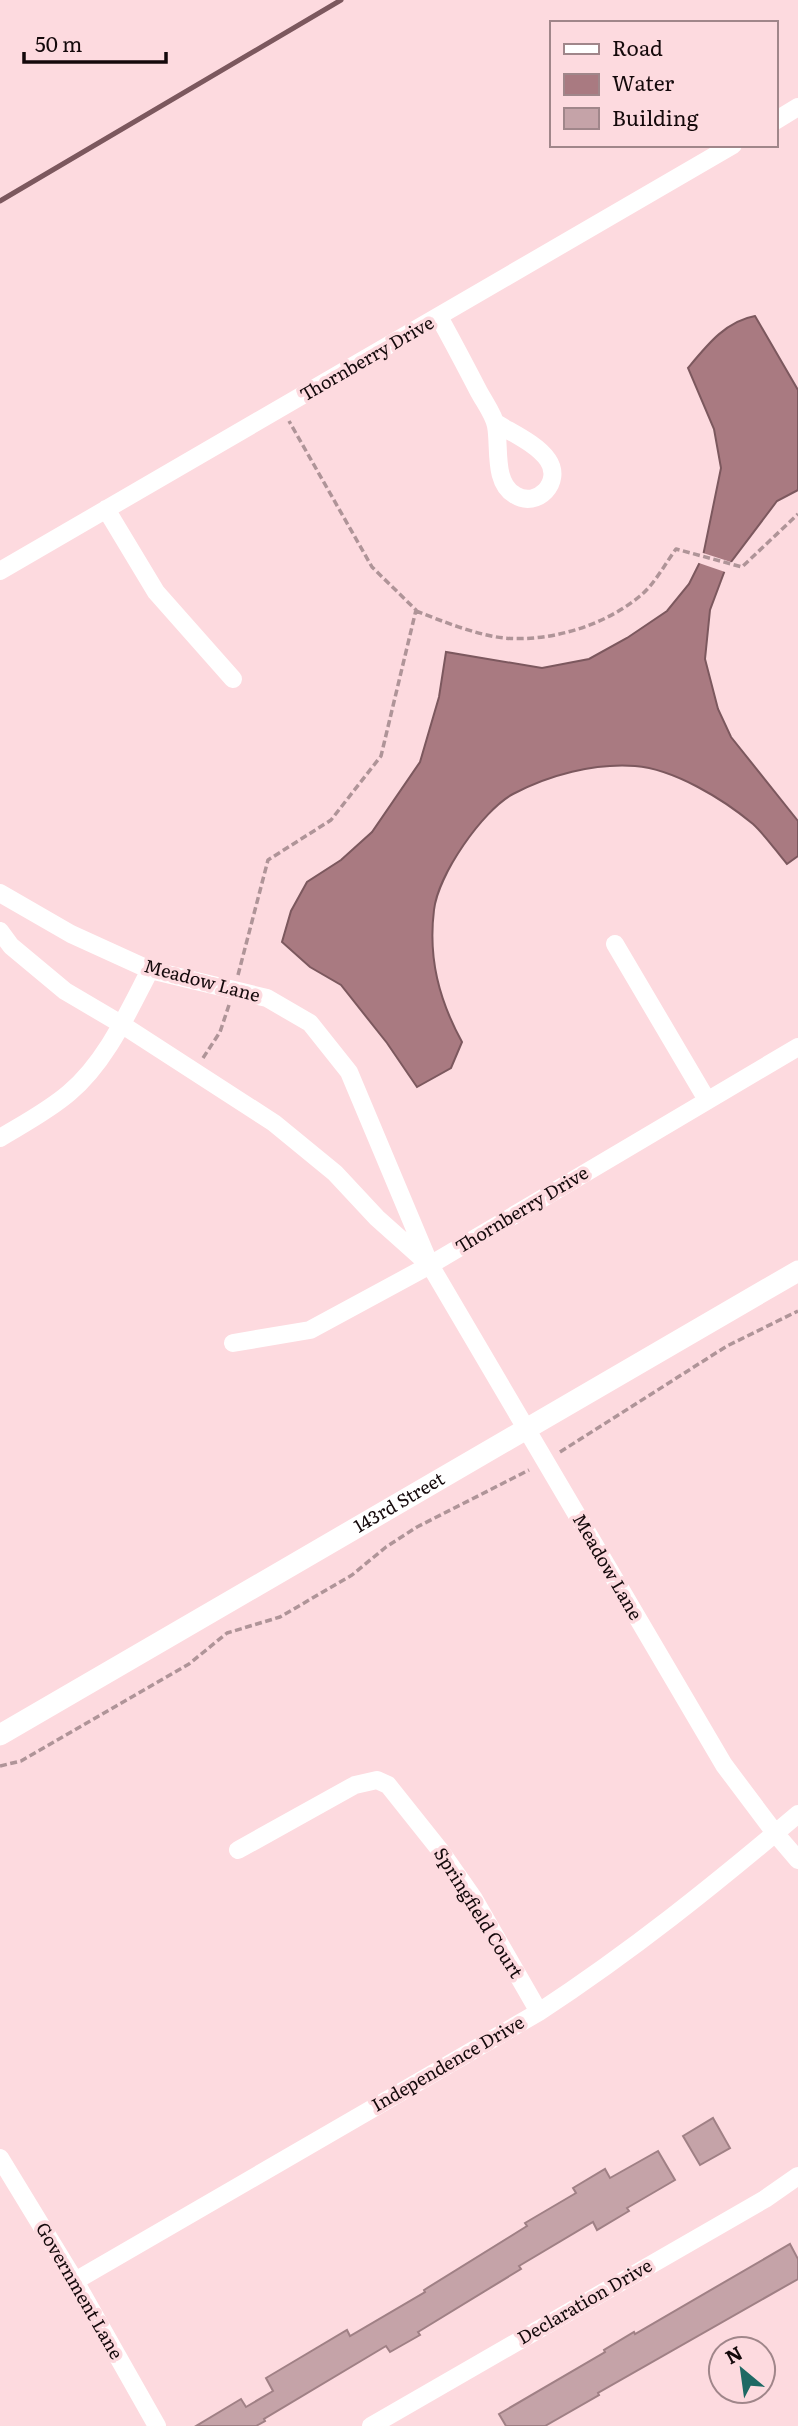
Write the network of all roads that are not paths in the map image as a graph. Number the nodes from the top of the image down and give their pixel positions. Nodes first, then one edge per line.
1 (798, 107) edge
2 (777, 120) edge
3 (730, 147) edge
4 (439, 317) junction
5 (496, 423) dead end
6 (106, 509) junction
7 (0, 571) edge
8 (233, 679) dead end
9 (0, 893) edge
10 (0, 931) edge
11 (615, 944) dead end
12 (150, 970) junction
13 (121, 1024) junction
14 (798, 1047) edge
15 (707, 1100) junction
16 (0, 1138) edge
17 (430, 1265) junction
18 (798, 1271) edge
19 (233, 1343) dead end
20 (526, 1428) junction
21 (0, 1735) edge
22 (798, 1814) edge
23 (775, 1833) junction
24 (238, 1850) dead end
25 (798, 1860) edge
26 (539, 2012) junction
27 (0, 2158) edge
28 (798, 2176) edge
29 (75, 2281) junction
30 (157, 2426) edge
31 (371, 2426) edge

1 - 2 street
3 - 4 street, Thornberry Drive
4 - 5 street
4 - 6 street, Thornberry Drive
6 - 7 street, Thornberry Drive
6 - 8 street
9 - 12 street, Meadow Lane
10 - 13 street, Meadow Lane
11 - 15 street
12 - 13 street
12 - 17 street, Meadow Lane
13 - 16 street
13 - 17 street, Meadow Lane
14 - 15 street, Thornberry Drive
15 - 17 street, Thornberry Drive
17 - 19 street, Thornberry Drive
17 - 20 street, Meadow Lane
18 - 20 street, 143rd Street
20 - 21 street, 143rd Street
20 - 23 street, Meadow Lane
22 - 23 street, Independence Drive
23 - 25 street, Meadow Lane
23 - 26 street, Independence Drive
24 - 26 street, Springfield Court
26 - 29 street, Independence Drive
27 - 29 street, Government Lane
28 - 31 street, Declaration Drive
29 - 30 street, Government Lane

